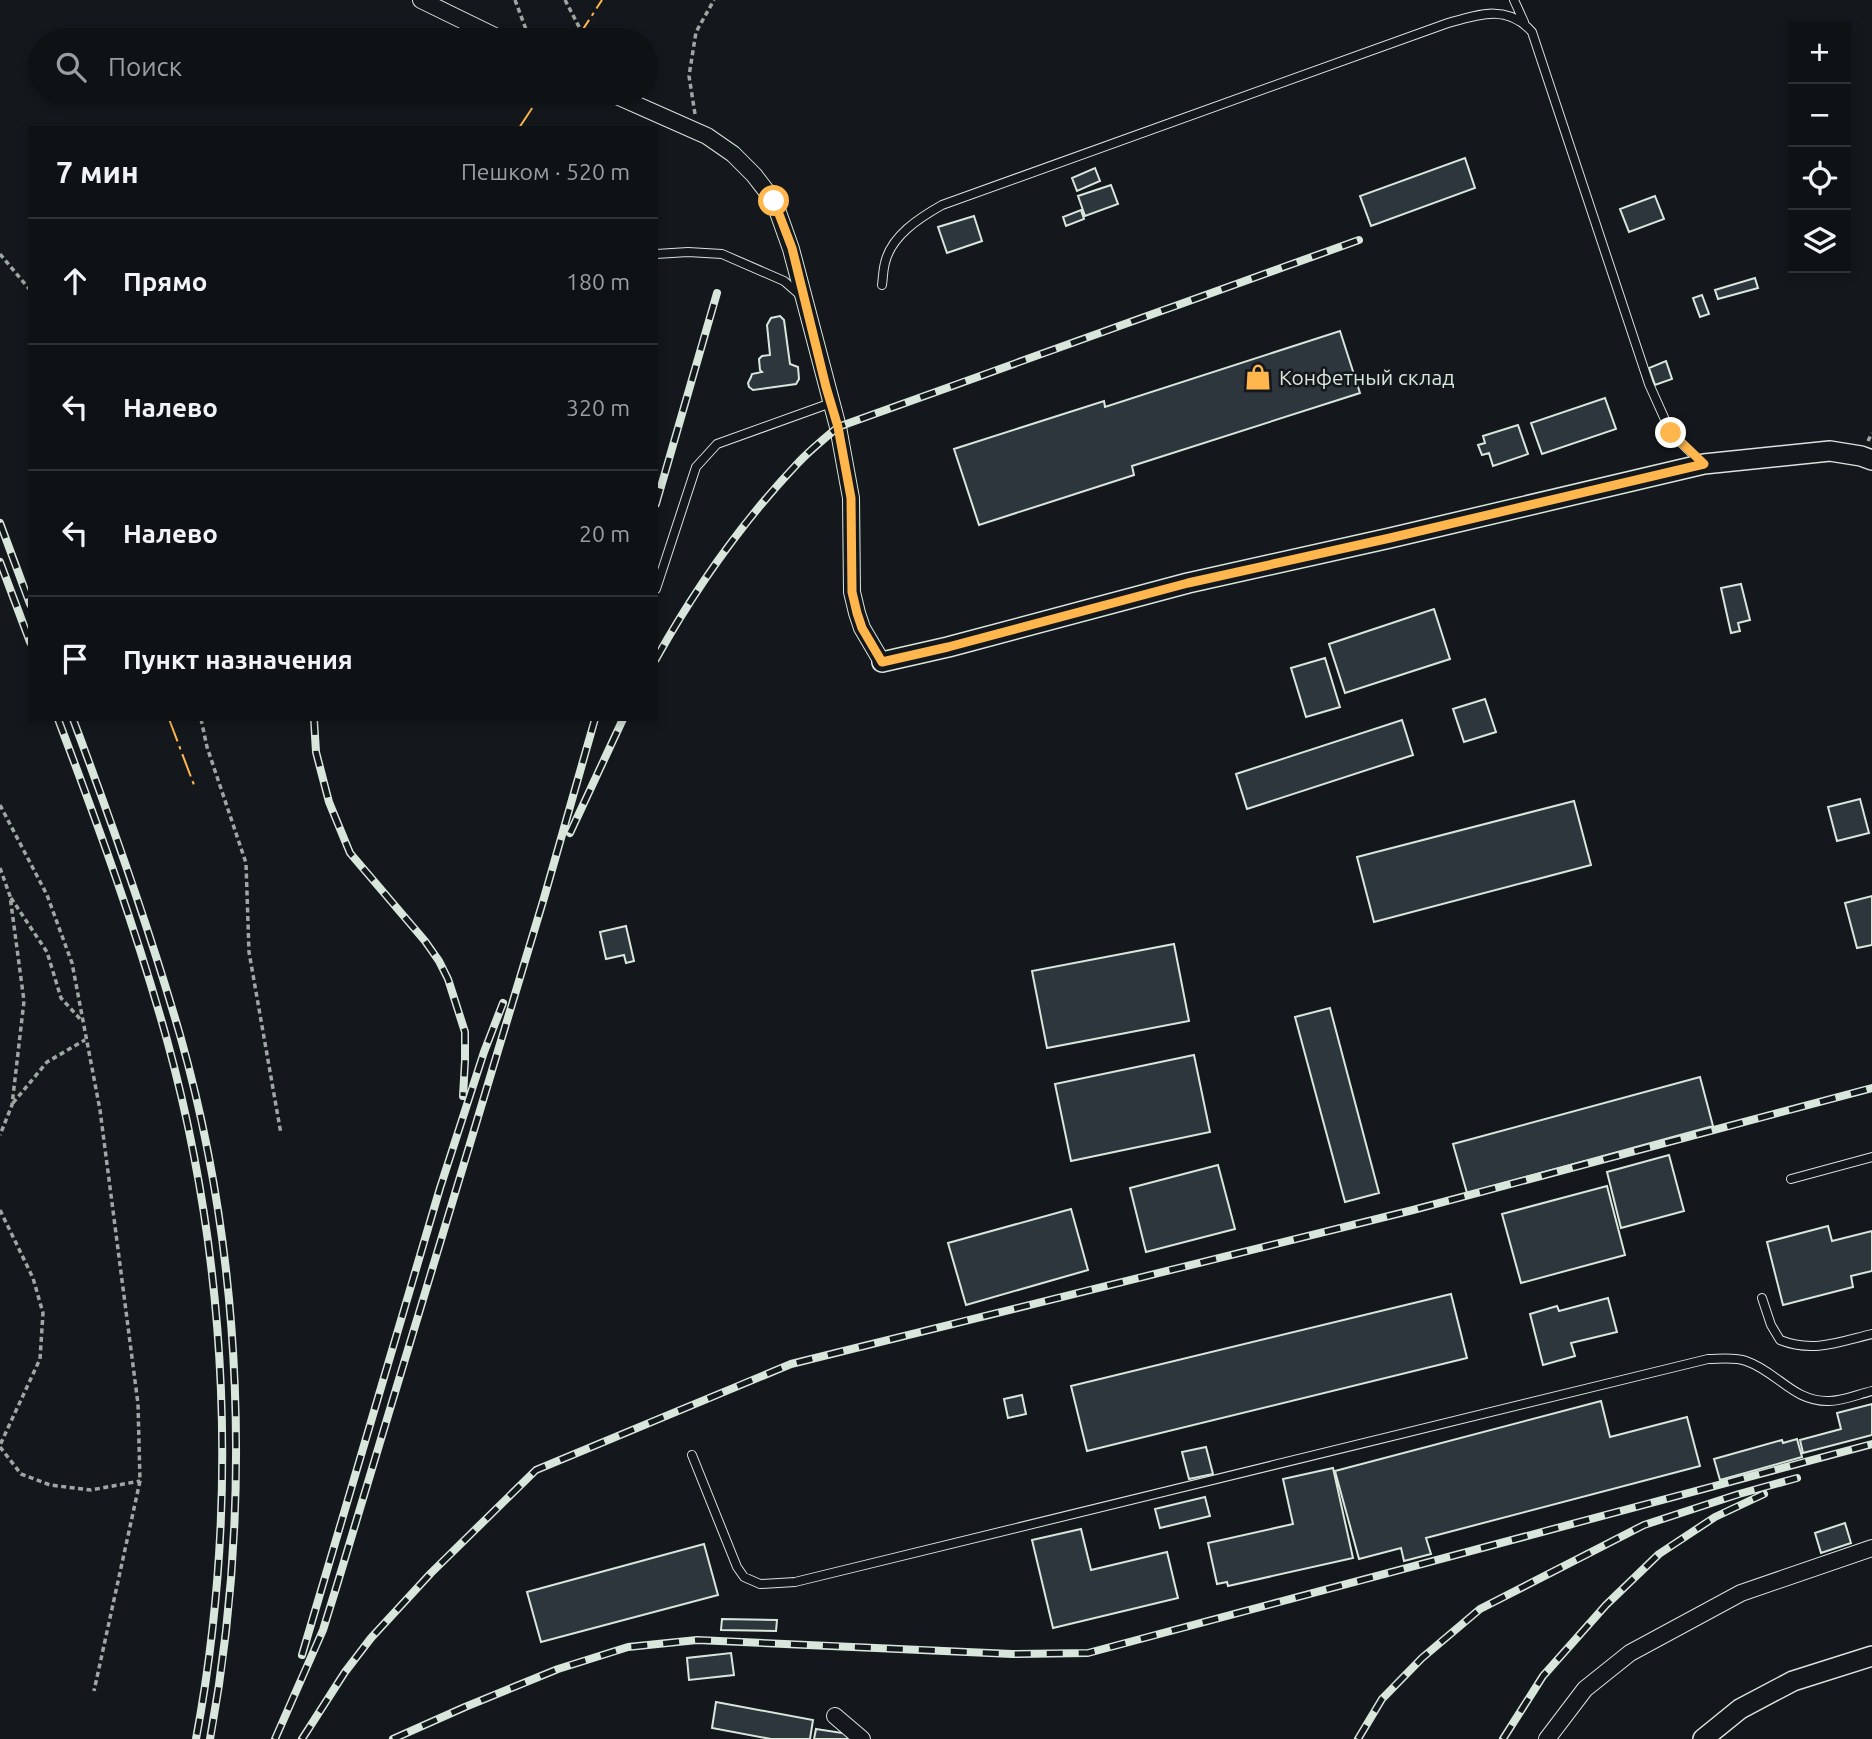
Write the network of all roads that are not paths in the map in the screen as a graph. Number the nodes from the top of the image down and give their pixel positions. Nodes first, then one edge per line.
1 (421, 0) edge
2 (1514, 0) edge
3 (1524, 22) junction
4 (478, 28) edge
5 (637, 105) edge
6 (658, 254) edge
7 (882, 285) dead end
8 (805, 299) junction
9 (831, 403) junction
10 (1872, 460) edge
11 (1704, 464) junction
12 (658, 583) edge
13 (882, 662) joint
14 (1872, 1157) edge
15 (1791, 1180) dead end
16 (1762, 1298) dead end
17 (1872, 1334) edge
18 (1872, 1391) edge
19 (692, 1455) dead end
20 (1872, 1548) edge
21 (1872, 1656) edge
22 (835, 1716) dead end
23 (862, 1739) edge
24 (1547, 1739) edge
25 (1703, 1739) edge

1 - 4 street
2 - 3 lane
3 - 7 lane
3 - 11 lane
5 - 8 street
6 - 8 lane
8 - 9 street
9 - 12 lane
9 - 13 street
10 - 11 street
11 - 13 street
14 - 15 lane
16 - 17 lane
18 - 19 lane
20 - 24 street
21 - 25 street
22 - 23 street

